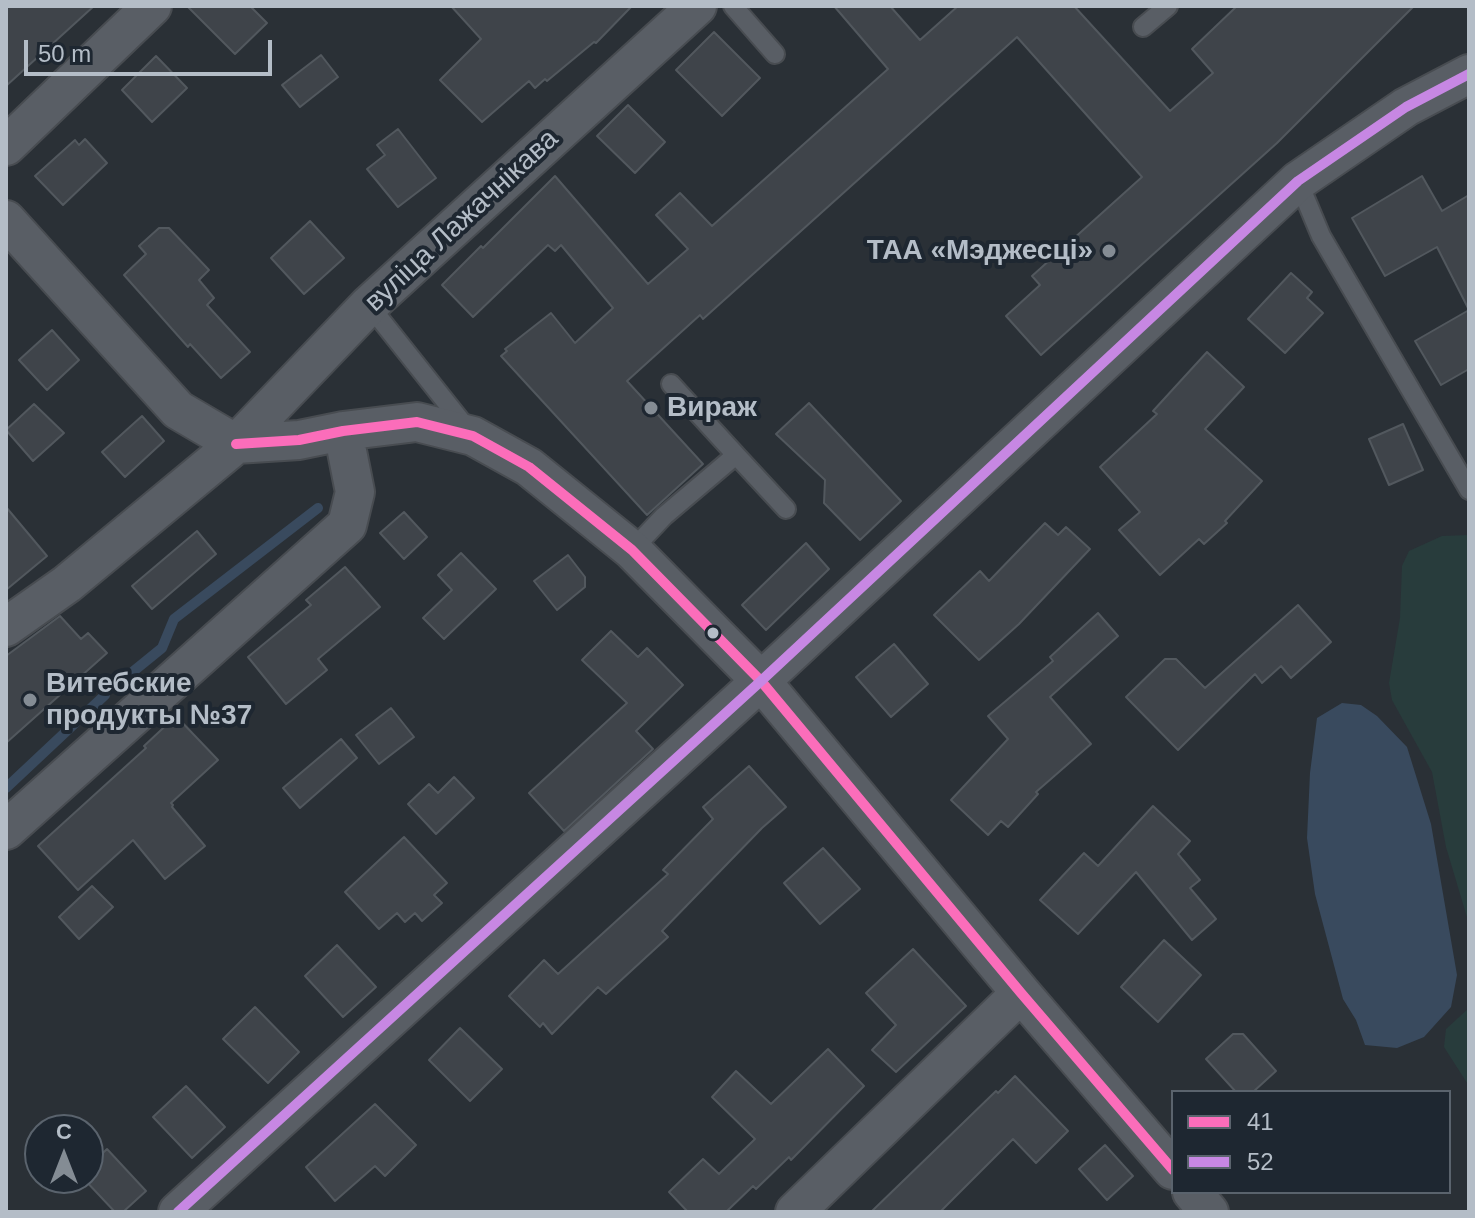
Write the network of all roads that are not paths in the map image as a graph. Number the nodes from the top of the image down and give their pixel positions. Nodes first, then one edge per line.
1 (152, 6) edge
2 (697, 6) edge
3 (733, 6) edge
4 (1168, 6) edge
5 (1143, 27) dead end
6 (775, 54) dead end
7 (1469, 74) edge
8 (6, 146) edge
9 (1298, 181) junction
10 (6, 220) edge
11 (369, 305) junction
12 (671, 384) dead end
13 (343, 431) junction
14 (473, 436) junction
15 (236, 444) junction
16 (736, 455) junction
17 (1469, 490) edge
18 (786, 509) dead end
19 (632, 550) junction
20 (6, 627) edge
21 (761, 681) junction
22 (6, 830) edge
23 (1021, 993) junction
24 (1171, 1168) edge
25 (1194, 1194) edge
26 (178, 1212) edge
27 (795, 1212) edge
28 (1209, 1212) edge

1 - 8 street
2 - 11 street, вуліца Лажачнікава
3 - 6 lane
4 - 5 lane
7 - 9 street
9 - 17 lane
9 - 21 street
10 - 15 street
11 - 14 lane
11 - 15 street, вуліца Лажачнікава
12 - 16 lane
13 - 14 street
13 - 15 street
13 - 22 street
14 - 19 street
15 - 20 street, вуліца Лажачнікава
16 - 18 lane
16 - 19 lane
19 - 21 street
21 - 23 street
21 - 26 street
23 - 24 street
23 - 27 street
25 - 28 street

